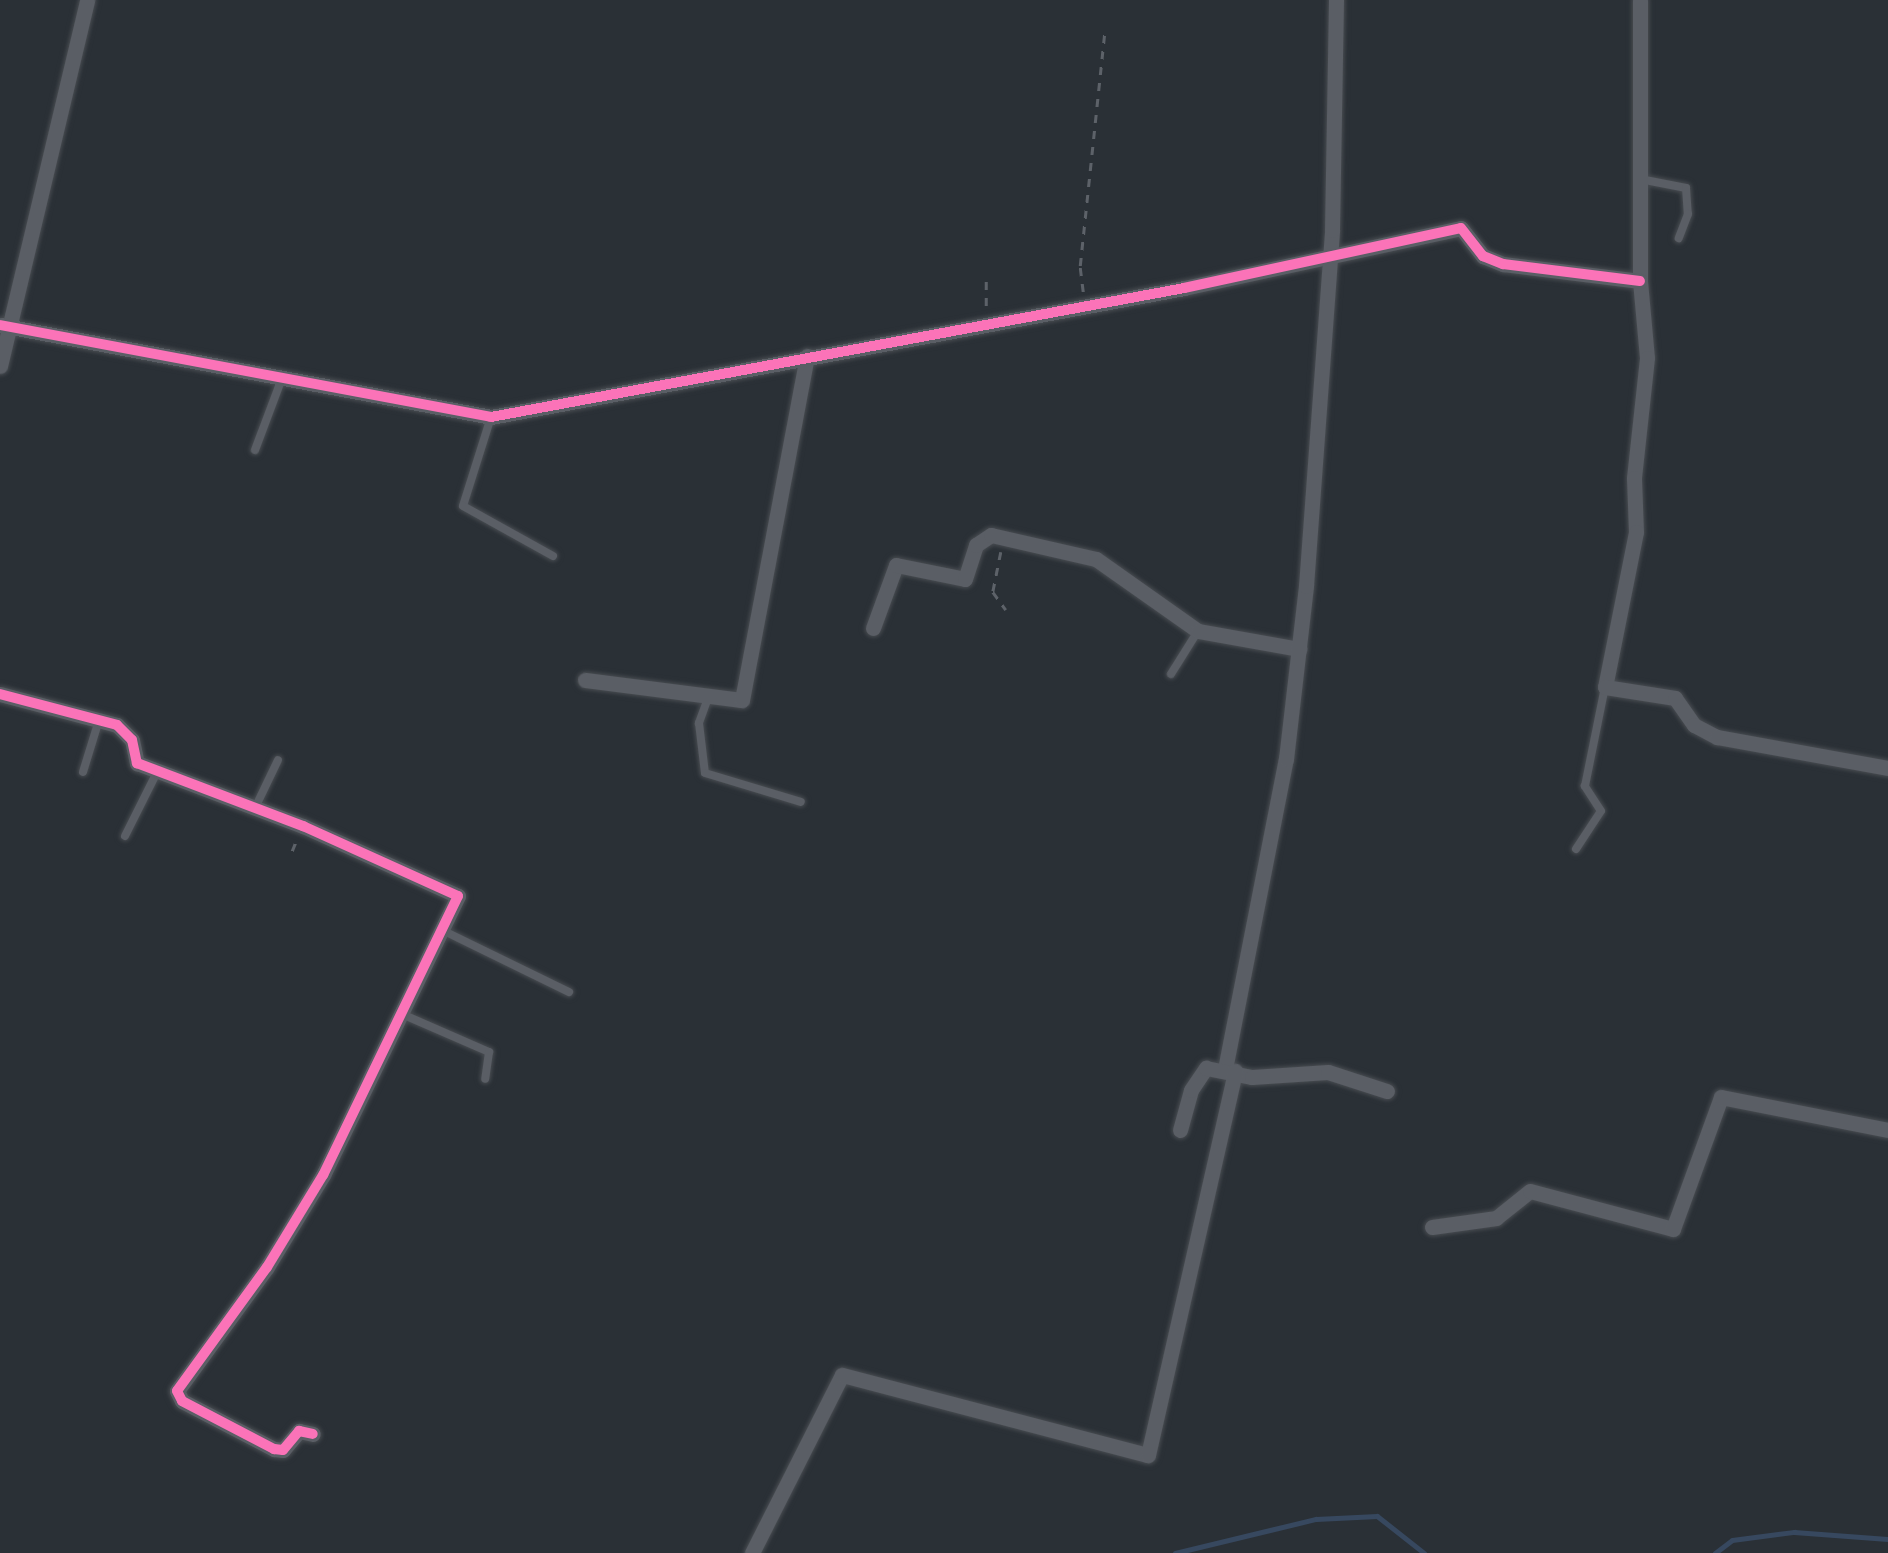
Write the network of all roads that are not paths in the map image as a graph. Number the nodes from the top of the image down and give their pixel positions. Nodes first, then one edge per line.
1 (87, 0) edge
2 (1336, 0) edge
3 (1640, 0) edge
4 (1640, 179) junction
5 (1679, 238) dead end
6 (1330, 252) junction
7 (1640, 281) junction
8 (14, 328) edge
9 (807, 356) junction
10 (0, 366) edge
11 (282, 378) junction
12 (491, 417) junction
13 (255, 450) dead end
14 (553, 556) dead end
15 (874, 628) dead end
16 (1198, 631) junction
17 (1299, 649) junction
18 (1171, 674) dead end
19 (585, 680) dead end
20 (1605, 688) junction
21 (0, 694) edge
22 (708, 698) junction
23 (99, 720) junction
24 (278, 760) dead end
25 (1888, 768) edge
26 (83, 772) dead end
27 (157, 772) junction
28 (801, 802) dead end
29 (255, 808) junction
30 (125, 836) dead end
31 (1576, 849) dead end
32 (446, 932) junction
33 (568, 992) dead end
34 (404, 1015) junction
35 (1230, 1070) junction
36 (485, 1079) dead end
37 (1387, 1091) dead end
38 (1180, 1130) dead end
39 (1888, 1130) edge
40 (1432, 1227) dead end
41 (313, 1434) dead end
42 (752, 1553) edge

1 - 8 street
2 - 6 street
3 - 4 street
4 - 5 lane
4 - 7 street
6 - 7 street
6 - 9 street
6 - 17 street
7 - 20 street
8 - 10 street
8 - 11 street
9 - 12 street
9 - 22 street
11 - 12 street
11 - 13 lane
12 - 14 lane
15 - 16 street
16 - 17 street
16 - 18 lane
17 - 35 street
19 - 22 street
20 - 25 street
20 - 31 lane
21 - 23 street
22 - 28 lane
23 - 26 lane
23 - 27 street
24 - 29 lane
27 - 29 street
27 - 30 lane
29 - 32 street
32 - 33 lane
32 - 34 street
34 - 36 lane
34 - 41 street
35 - 37 street
35 - 38 street
35 - 42 street
39 - 40 street

